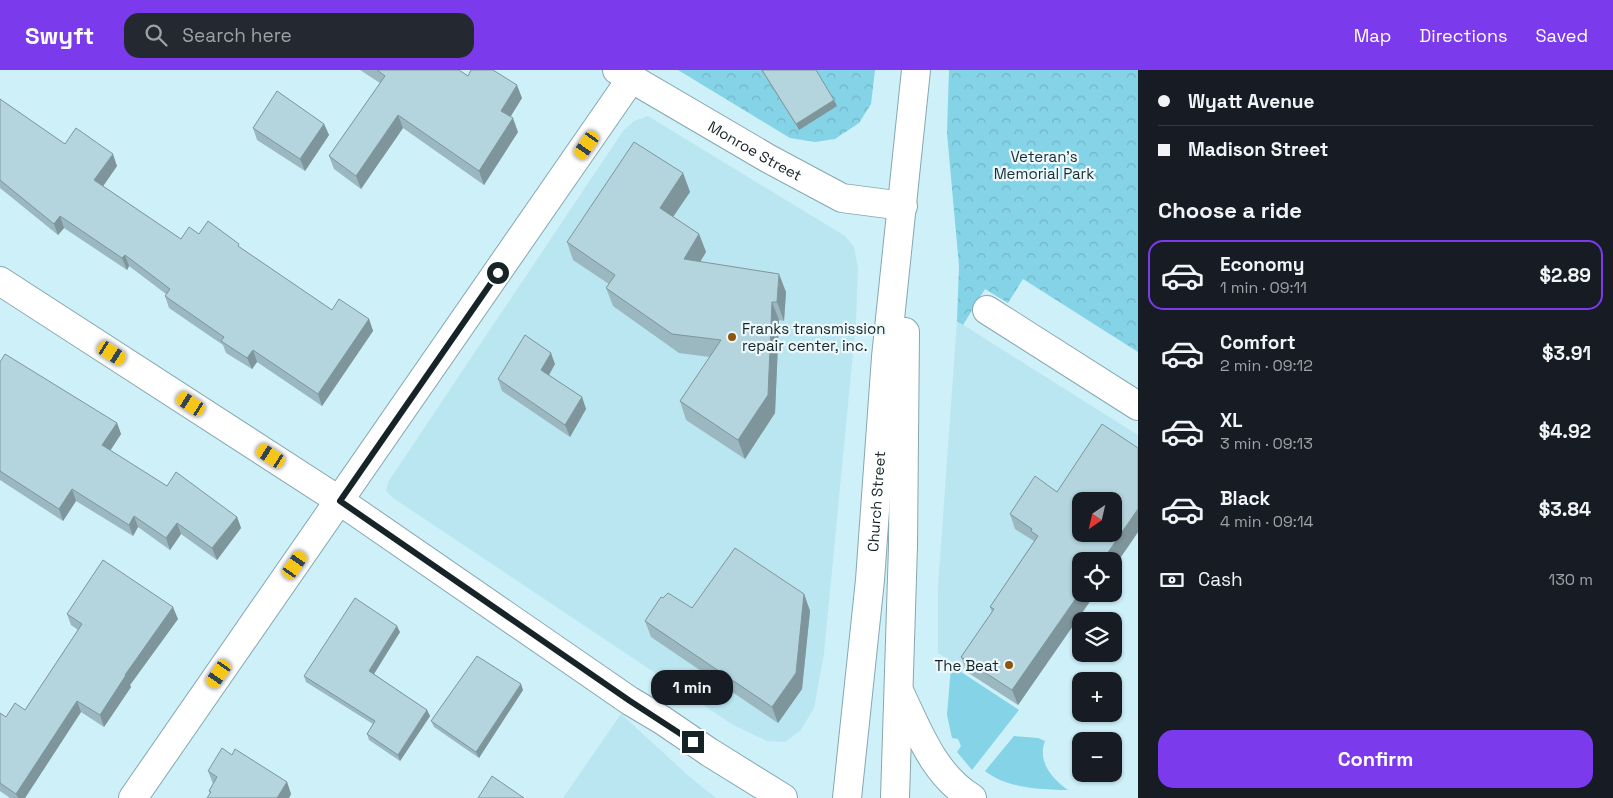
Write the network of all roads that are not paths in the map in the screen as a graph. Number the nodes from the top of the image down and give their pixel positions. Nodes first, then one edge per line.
1 (916, 70) edge
2 (624, 75) edge
3 (902, 206) junction
4 (0, 281) edge
5 (987, 310) dead end
6 (1138, 406) edge
7 (340, 501) junction
8 (899, 691) junction
9 (132, 798) edge
10 (783, 798) edge
11 (847, 798) edge
12 (895, 798) edge
13 (972, 798) edge

1 - 3 street, Church Street
2 - 3 street, Monroe Street
2 - 7 street
3 - 8 street, Church Street
3 - 11 street, Church Street
4 - 7 street
5 - 6 street
7 - 9 street
7 - 10 street
8 - 12 street, Church Street
8 - 13 street

